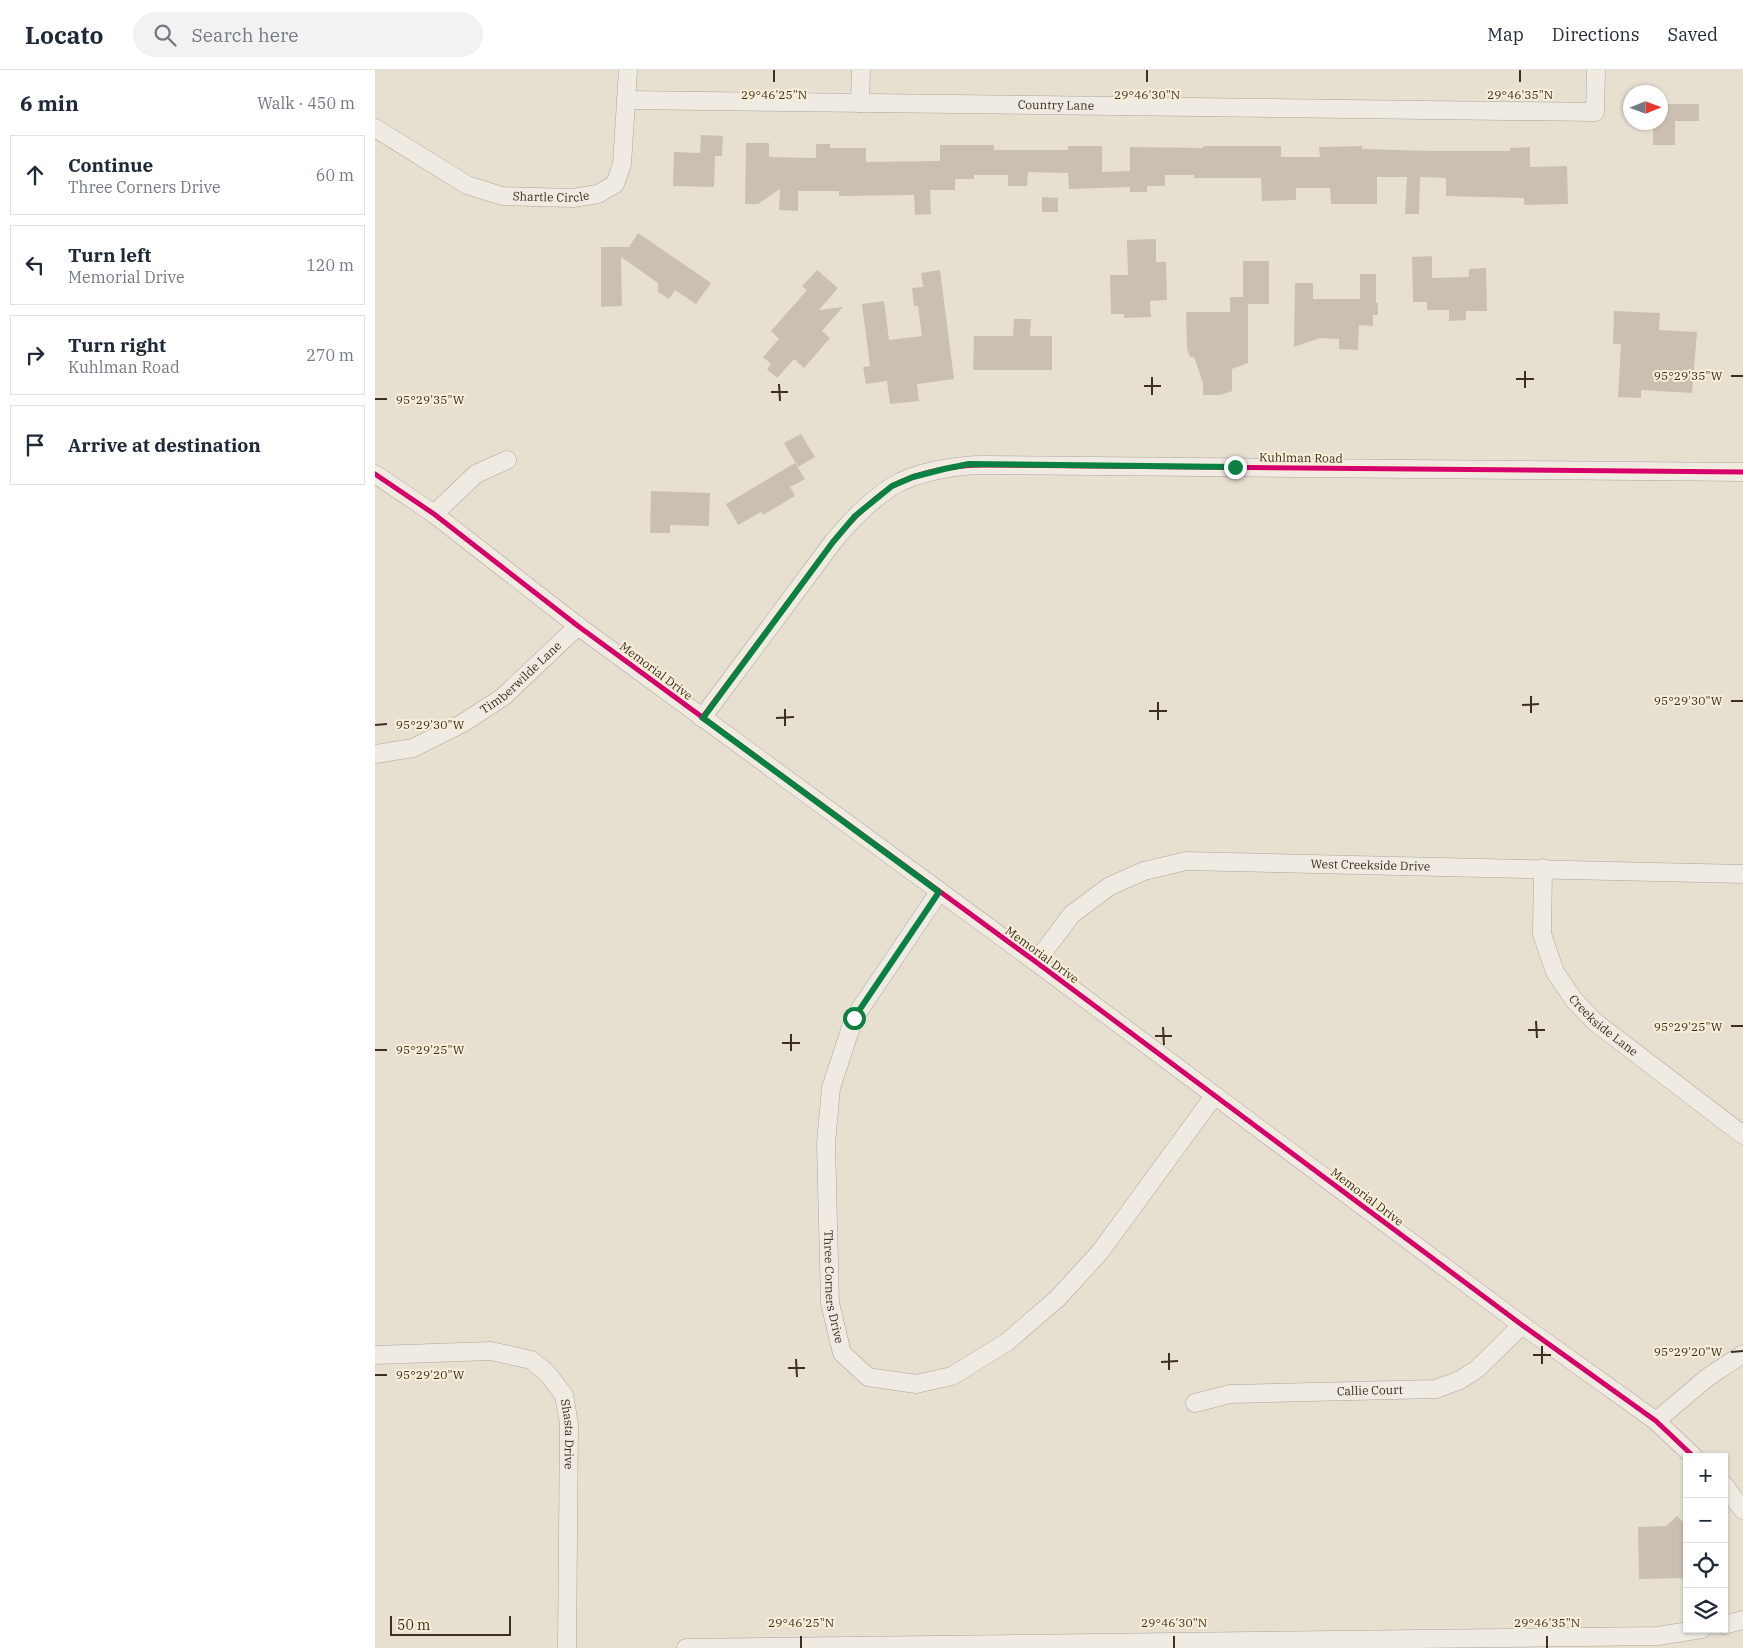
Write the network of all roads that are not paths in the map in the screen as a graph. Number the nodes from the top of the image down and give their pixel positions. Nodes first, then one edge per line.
1 (628, 70) edge
2 (861, 70) edge
3 (1596, 70) edge
4 (626, 100) junction
5 (860, 103) junction
6 (378, 136) edge
7 (507, 460) dead end
8 (1743, 472) edge
9 (375, 474) edge
10 (435, 514) junction
11 (579, 626) junction
12 (703, 718) junction
13 (375, 754) edge
14 (1543, 868) junction
15 (1743, 874) edge
16 (939, 892) junction
17 (1036, 962) junction
18 (1214, 1096) junction
19 (1743, 1135) edge
20 (1522, 1325) junction
21 (1743, 1354) edge
22 (375, 1355) edge
23 (1195, 1403) dead end
24 (1656, 1421) junction
25 (1690, 1453) edge
26 (1728, 1490) edge
27 (1743, 1510) edge
28 (1743, 1620) edge
29 (1728, 1624) edge
30 (1683, 1632) edge
31 (567, 1648) edge
32 (686, 1648) edge

1 - 4 street, Shartle Circle
2 - 5 street
3 - 5 street, Country Lane
4 - 5 street, Country Lane
4 - 6 street, Shartle Circle
7 - 10 street
8 - 12 street, Kuhlman Road
9 - 10 street, Memorial Drive
10 - 11 street, Memorial Drive
11 - 12 street, Memorial Drive
11 - 13 street, Timberwilde Lane
12 - 16 street, Memorial Drive
14 - 15 street, West Creekside Drive
14 - 17 street, West Creekside Drive
14 - 19 street, Creekside Lane
16 - 17 street, Memorial Drive
16 - 18 street, Three Corners Drive
17 - 18 street, Memorial Drive
18 - 20 street, Memorial Drive
20 - 23 street, Callie Court
20 - 24 street, Memorial Drive
21 - 24 street
22 - 31 street, Shasta Drive
24 - 25 street, Memorial Drive
26 - 27 street
28 - 29 street
30 - 32 street

